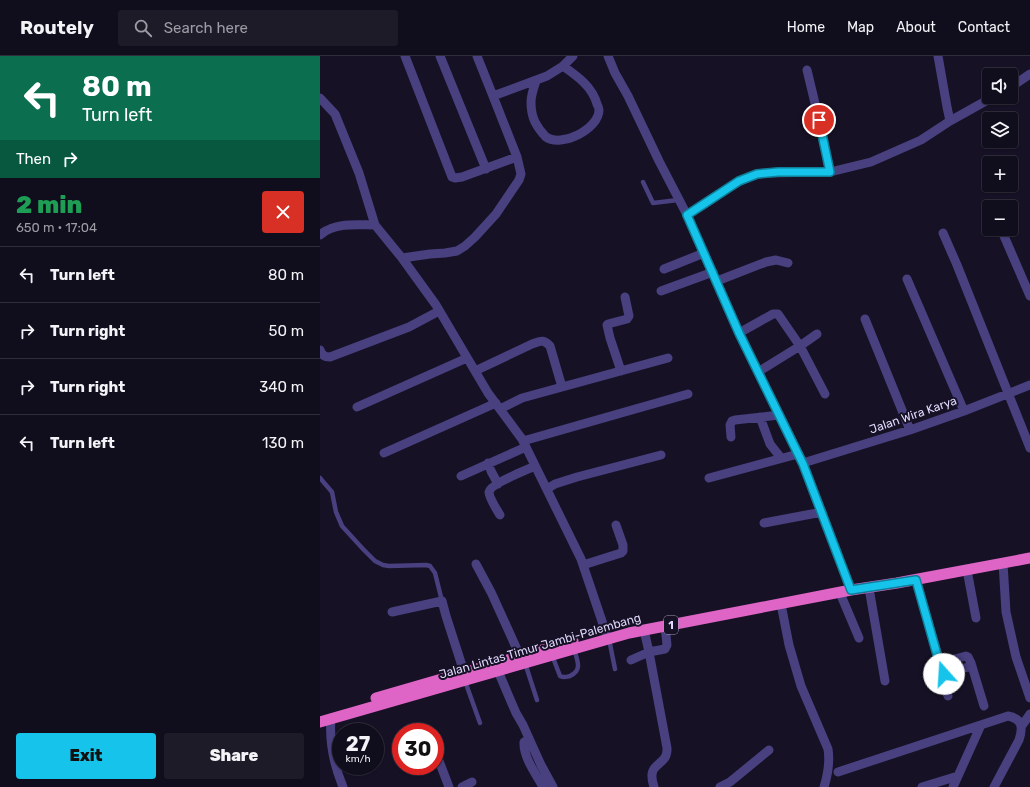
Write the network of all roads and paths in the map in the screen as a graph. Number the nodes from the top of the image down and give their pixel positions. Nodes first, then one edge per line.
1 (405, 56) edge
2 (440, 56) edge
3 (477, 56) edge
4 (573, 56) edge
5 (608, 56) edge
6 (938, 56) edge
7 (563, 66) junction
8 (807, 70) dead end
9 (1030, 74) edge
10 (536, 81) junction
11 (1018, 82) edge
12 (493, 96) junction
13 (320, 98) edge
14 (982, 103) edge
15 (950, 121) junction
16 (518, 157) junction
17 (486, 170) junction
18 (830, 172) junction
19 (643, 182) dead end
20 (678, 200) junction
21 (687, 215) junction
22 (375, 225) junction
23 (943, 233) dead end
24 (320, 235) edge
25 (1004, 236) edge
26 (704, 253) junction
27 (402, 258) junction
28 (788, 262) dead end
29 (664, 269) dead end
30 (715, 276) junction
31 (907, 279) dead end
32 (661, 291) dead end
33 (1030, 296) edge
34 (625, 297) dead end
35 (435, 305) junction
36 (865, 319) dead end
37 (739, 333) junction
38 (817, 334) dead end
39 (800, 346) junction
40 (320, 350) edge
41 (467, 358) junction
42 (668, 358) dead end
43 (475, 371) junction
44 (620, 371) junction
45 (758, 372) junction
46 (1030, 385) edge
47 (562, 387) junction
48 (1009, 393) junction
49 (688, 394) dead end
50 (825, 394) dead end
51 (498, 406) junction
52 (357, 407) dead end
53 (964, 411) junction
54 (779, 415) junction
55 (760, 417) junction
56 (910, 430) junction
57 (731, 437) dead end
58 (524, 444) junction
59 (1030, 448) edge
60 (384, 453) dead end
61 (798, 454) junction
62 (661, 455) dead end
63 (781, 458) junction
64 (488, 463) junction
65 (803, 464) junction
66 (535, 466) junction
67 (461, 476) dead end
68 (320, 478) edge
69 (709, 478) dead end
70 (498, 484) junction
71 (547, 488) junction
72 (822, 512) junction
73 (500, 515) dead end
74 (764, 524) dead end
75 (616, 525) dead end
76 (1030, 552) edge
77 (1030, 558) edge
78 (1003, 563) junction
79 (476, 564) dead end
80 (583, 565) junction
81 (967, 570) junction
82 (916, 580) junction
83 (870, 588) junction
84 (847, 590) junction
85 (442, 601) junction
86 (781, 604) junction
87 (392, 612) dead end
88 (976, 618) dead end
89 (665, 626) junction
90 (644, 630) junction
91 (608, 635) junction
92 (859, 638) dead end
93 (574, 649) junction
94 (649, 652) junction
95 (552, 655) junction
96 (523, 659) junction
97 (631, 660) dead end
98 (940, 663) junction
99 (972, 666) junction
100 (615, 669) dead end
101 (498, 671) junction
102 (944, 674) junction
103 (464, 676) junction
104 (885, 681) dead end
105 (948, 696) dead end
106 (1030, 698) edge
107 (537, 700) dead end
108 (984, 706) dead end
109 (320, 714) edge
110 (1030, 714) edge
111 (325, 720) edge
112 (480, 723) dead end
113 (982, 725) junction
114 (1021, 727) junction
115 (529, 739) junction
116 (770, 750) dead end
117 (838, 772) dead end
118 (444, 774) edge
119 (958, 776) junction
120 (472, 782) dead end
121 (342, 787) edge
122 (449, 787) edge
123 (462, 787) edge
124 (543, 787) edge
125 (553, 787) edge
126 (654, 787) edge
127 (720, 787) edge
128 (824, 787) edge
129 (922, 787) edge
130 (953, 787) edge
131 (994, 787) edge

1 - 17 street
2 - 17 street
3 - 12 street
4 - 7 street
5 - 20 street
6 - 15 street
7 - 10 street
7 - 10 street
8 - 18 street
9 - 11 street
10 - 12 street
12 - 16 street
13 - 22 street
14 - 15 street
15 - 18 street
16 - 17 street
16 - 27 street
18 - 21 street
19 - 20 lane
20 - 21 street
21 - 26 street
22 - 24 street
22 - 27 street
23 - 48 street
25 - 33 street
26 - 29 street
26 - 30 street
27 - 35 street
28 - 30 street
30 - 32 street
30 - 37 street
31 - 53 street
34 - 44 street
35 - 40 street
35 - 41 street
36 - 56 street
37 - 39 street
37 - 45 street
38 - 39 street
39 - 45 street
39 - 50 street
41 - 43 street
41 - 52 street
42 - 44 street
43 - 47 street
43 - 51 street
44 - 47 street
45 - 54 street
46 - 48 street, Jalan Wira Karya
47 - 51 street
48 - 53 street, Jalan Wira Karya
48 - 59 street
49 - 58 street
51 - 58 street
51 - 60 street
53 - 56 street, Jalan Wira Karya
54 - 55 street
54 - 61 street
55 - 57 street
55 - 63 street
56 - 65 street, Jalan Wira Karya
58 - 64 street
58 - 66 street
61 - 63 street
61 - 65 street
62 - 71 street
63 - 69 street
64 - 67 street
64 - 70 street
65 - 72 street
66 - 70 street
66 - 71 street
68 - 85 lane
70 - 73 street
71 - 80 street
72 - 74 street
72 - 84 street
75 - 80 street
76 - 84 highway, Jalan Lintas Timur Jambi-Palembang / 1
77 - 78 highway, Jalan Lintas Timur Jambi-Palembang / 1
78 - 81 highway, Jalan Lintas Timur Jambi-Palembang / 1
78 - 106 street
79 - 96 street
80 - 91 street
81 - 82 highway, Jalan Lintas Timur Jambi-Palembang / 1
81 - 88 street
82 - 83 highway, Jalan Lintas Timur Jambi-Palembang / 1
82 - 98 street
83 - 84 highway, Jalan Lintas Timur Jambi-Palembang / 1
83 - 104 street
84 - 86 highway, Jalan Lintas Timur Jambi-Palembang / 1
84 - 91 highway, Jalan Lintas Timur Jambi-Palembang / 1
84 - 92 street
85 - 87 street
85 - 103 street
86 - 89 highway, Jalan Lintas Timur Jambi-Palembang / 1
86 - 128 street
89 - 90 highway, Jalan Lintas Timur Jambi-Palembang / 1
89 - 94 street
90 - 91 highway, Jalan Lintas Timur Jambi-Palembang / 1
90 - 94 street
91 - 93 highway, Jalan Lintas Timur Jambi-Palembang / 1
91 - 96 highway, Jalan Lintas Timur Jambi-Palembang / 1
91 - 100 lane
93 - 95 highway, Jalan Lintas Timur Jambi-Palembang / 1
93 - 95 lane
94 - 97 street
94 - 126 street
95 - 96 highway, Jalan Lintas Timur Jambi-Palembang / 1
96 - 101 highway, Jalan Lintas Timur Jambi-Palembang / 1
96 - 103 highway, Jalan Lintas Timur Jambi-Palembang / 1
96 - 107 lane
98 - 99 street
98 - 102 street
99 - 102 street
99 - 108 street
101 - 103 highway, Jalan Lintas Timur Jambi-Palembang / 1
101 - 115 street
102 - 105 street
103 - 109 highway, Jalan Lintas Timur Jambi-Palembang / 1
103 - 111 highway, Jalan Lintas Timur Jambi-Palembang / 1
103 - 112 lane
110 - 114 street
111 - 121 street
113 - 114 street
113 - 117 street
113 - 119 street
114 - 131 street
115 - 124 street
115 - 125 street
116 - 127 street
118 - 122 street
119 - 129 street
119 - 130 street
120 - 123 street

